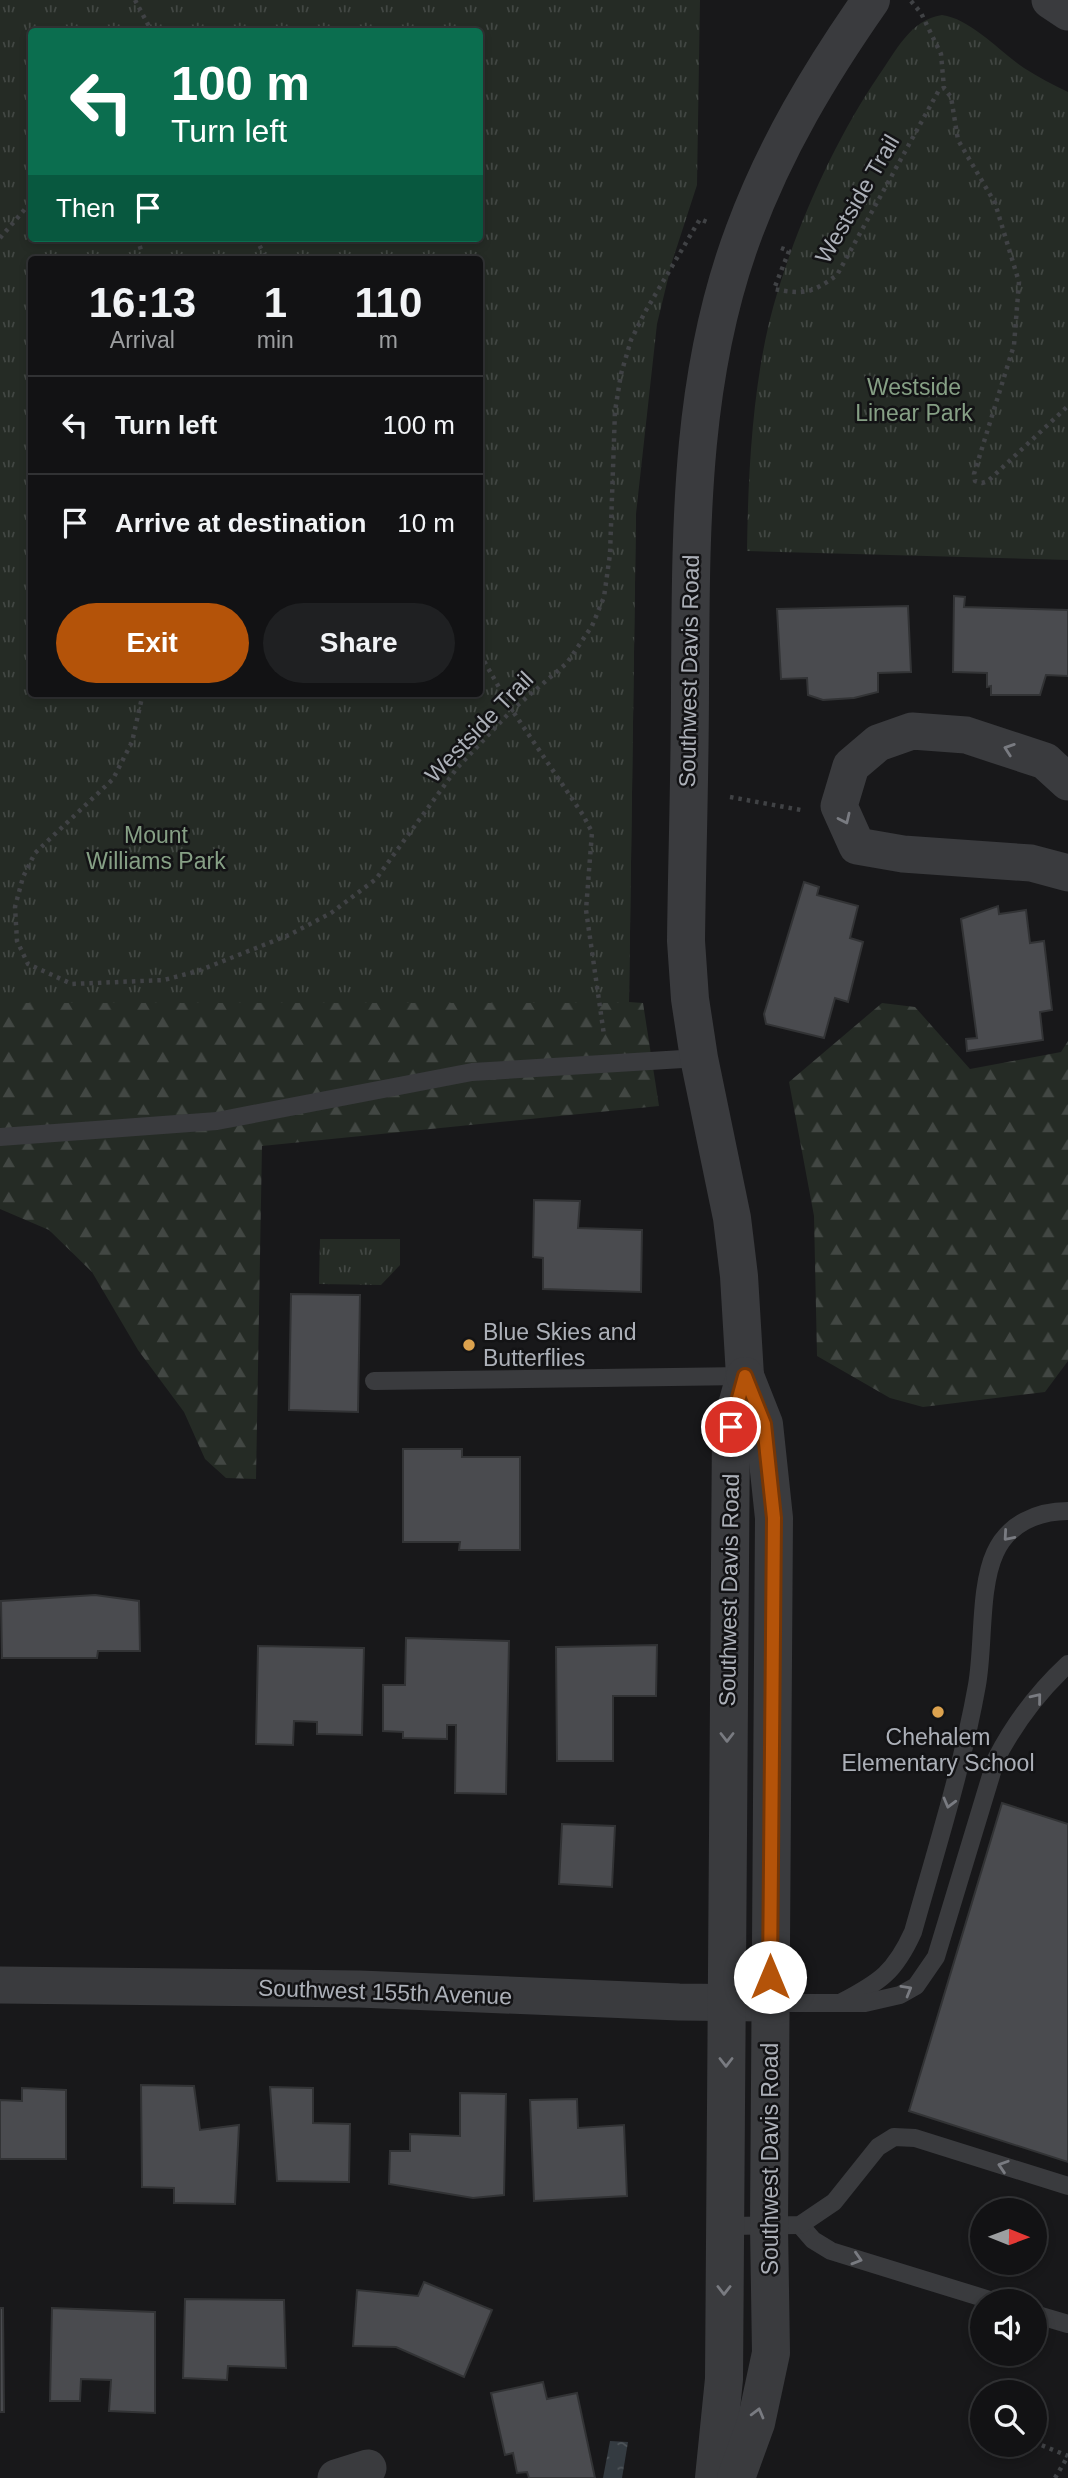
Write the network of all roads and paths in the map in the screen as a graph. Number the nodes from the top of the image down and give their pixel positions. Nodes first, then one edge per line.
1 (135, 0) edge
2 (871, 0) edge
3 (911, 0) edge
4 (1050, 0) edge
5 (1068, 12) edge
6 (150, 28) edge
7 (944, 88) junction
8 (28, 206) edge
9 (743, 234) junction
10 (0, 238) edge
11 (1068, 406) edge
12 (483, 659) edge
13 (142, 697) edge
14 (512, 710) junction
15 (1068, 782) edge
16 (688, 789) junction
17 (839, 806) junction
18 (1068, 873) edge
19 (699, 1058) junction
20 (606, 1064) junction
21 (0, 1137) edge
22 (745, 1376) junction
23 (374, 1381) dead end
24 (1068, 1511) edge
25 (1068, 1664) edge
26 (0, 1985) edge
27 (842, 2002) junction
28 (725, 2003) junction
29 (770, 2003) junction
30 (1068, 2186) edge
31 (725, 2226) junction
32 (784, 2226) junction
33 (970, 2294) edge
34 (1047, 2318) edge
35 (1068, 2324) edge
36 (1047, 2447) edge
37 (1068, 2456) edge
38 (714, 2478) edge
39 (736, 2478) edge
40 (1055, 2478) edge

1 - 6 path
2 - 9 street, Southwest Davis Road
3 - 7 path
4 - 5 street
7 - 9 path, Westside Trail
7 - 11 path
8 - 10 path
9 - 14 path, Westside Trail
9 - 16 street, Southwest Davis Road
12 - 14 path
13 - 14 path, Westside Trail
14 - 20 path
15 -> 17 street
16 - 17 path
16 - 19 street, Southwest Davis Road
17 -> 18 street
19 - 20 lane
19 - 22 street, Southwest Davis Road
20 - 21 lane
22 - 23 lane
22 -> 28 street, Southwest Davis Road
22 - 29 street, Southwest Davis Road
24 -> 27 lane
27 -> 25 lane
26 - 28 street, Southwest 155th Avenue
27 - 29 lane
28 - 29 street, Southwest 155th Avenue
28 -> 31 street, Southwest Davis Road
29 - 32 street, Southwest Davis Road
30 -> 32 lane
31 - 32 lane
31 -> 38 street, Southwest Davis Road
32 -> 33 lane
39 -> 32 street, Southwest Davis Road
34 - 35 lane
36 - 37 path
37 - 40 path

